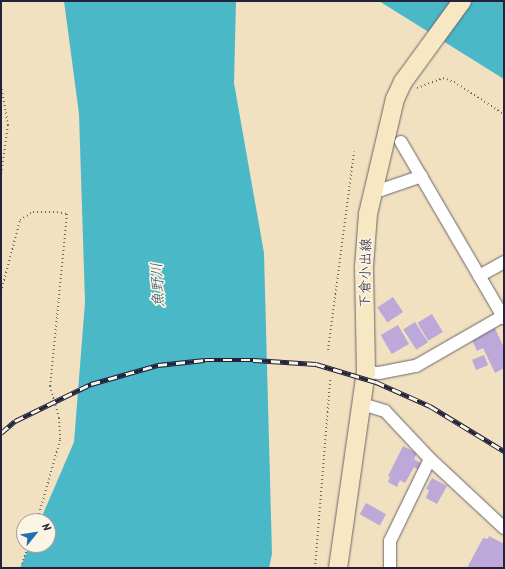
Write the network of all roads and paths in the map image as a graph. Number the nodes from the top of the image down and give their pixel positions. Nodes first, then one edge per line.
1 (462, 1) edge
2 (1, 85) edge
3 (395, 99) junction
4 (504, 114) edge
5 (401, 142) dead end
6 (354, 152) dead end
7 (1, 175) edge
8 (422, 176) junction
9 (374, 188) junction
10 (504, 262) edge
11 (479, 276) junction
12 (1, 292) edge
13 (503, 317) edge
14 (328, 350) dead end
15 (366, 372) junction
16 (330, 380) dead end
17 (362, 404) junction
18 (430, 459) junction
19 (38, 513) edge
20 (504, 528) edge
21 (25, 553) edge
22 (20, 568) edge
23 (315, 568) edge
24 (338, 568) edge
25 (390, 568) edge

1 - 3 main road, 下倉小出線
2 - 7 path
3 - 4 path
3 - 9 main road, 下倉小出線
5 - 8 street
6 - 14 path
8 - 9 street
8 - 11 street
9 - 15 main road, 下倉小出線
10 - 11 street
11 - 13 street
12 - 19 path
13 - 15 street
15 - 17 main road, 下倉小出線
16 - 23 path
17 - 18 street
17 - 24 main road, 下倉小出線
18 - 20 street
18 - 25 street
21 - 22 path

